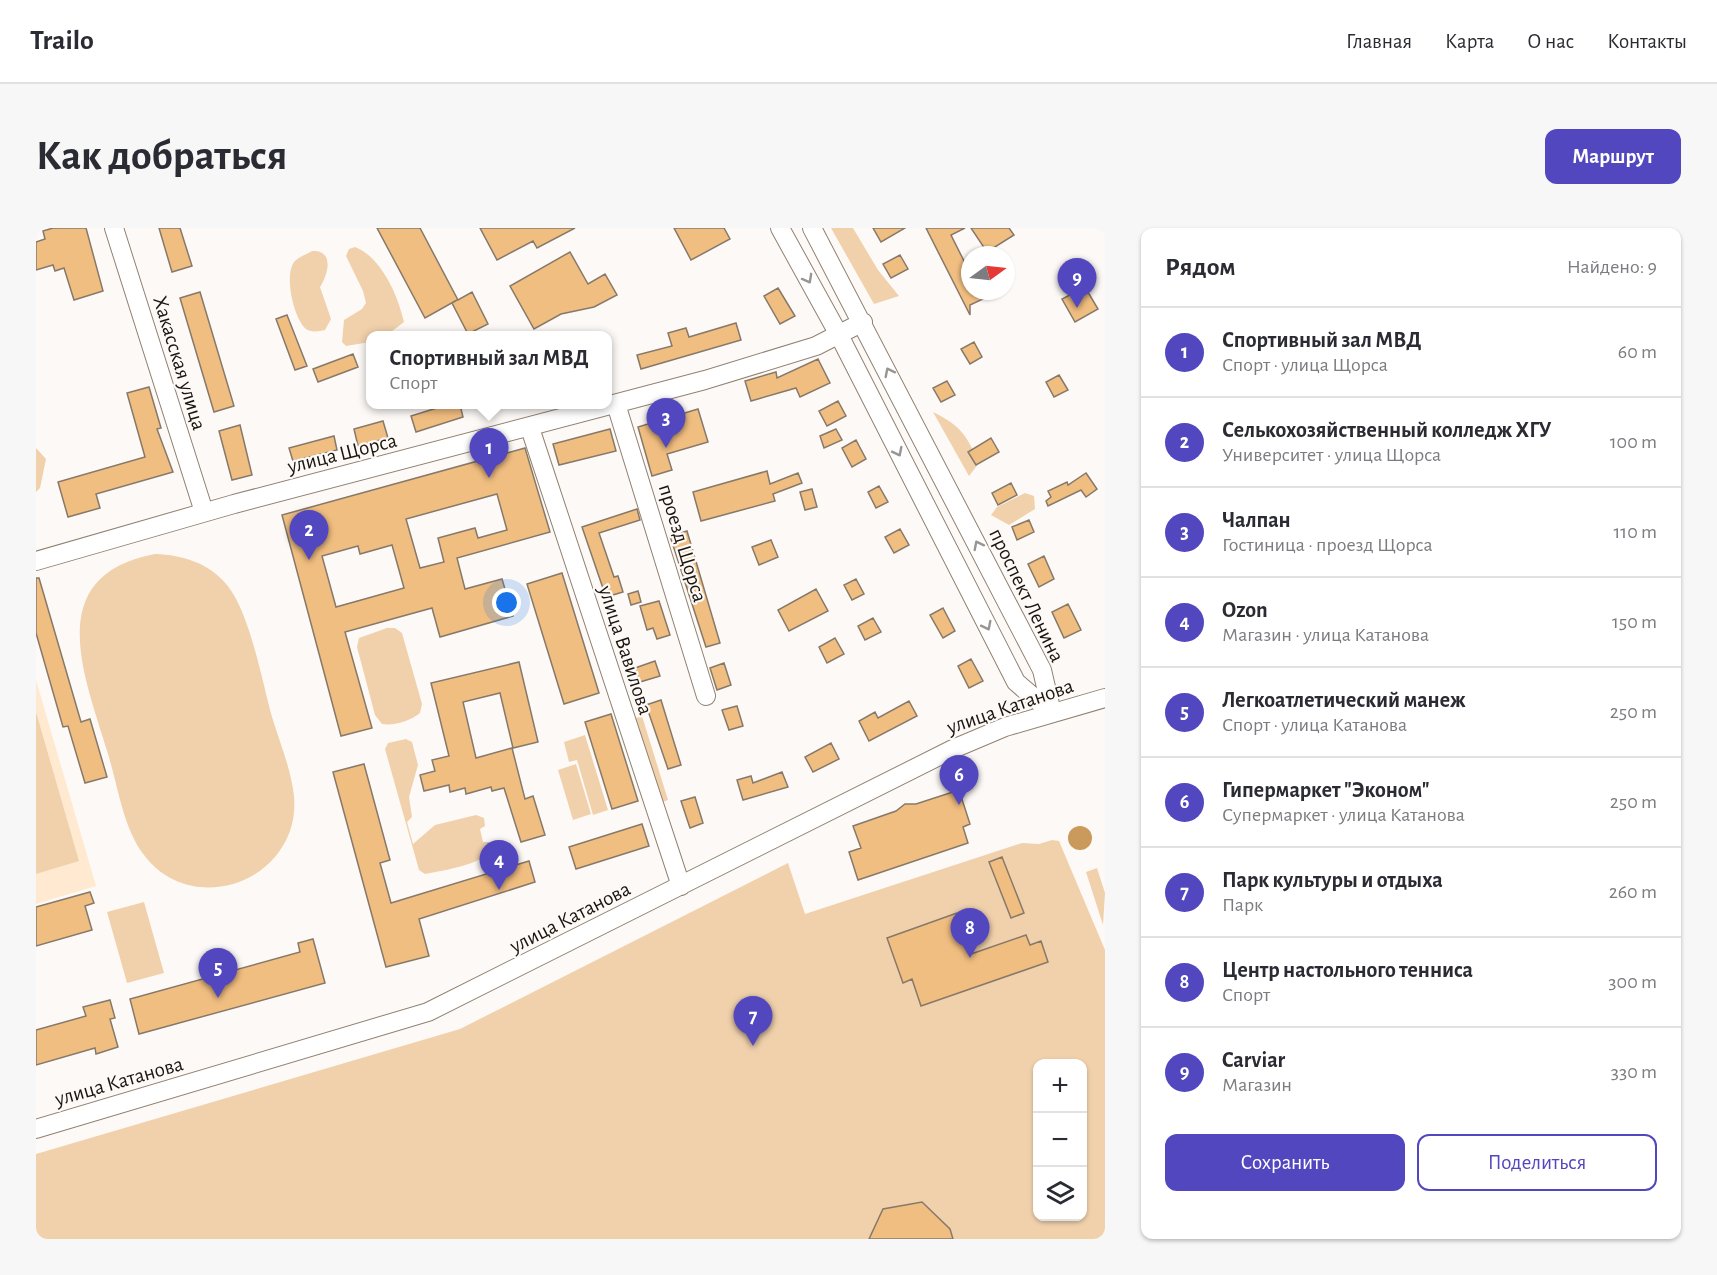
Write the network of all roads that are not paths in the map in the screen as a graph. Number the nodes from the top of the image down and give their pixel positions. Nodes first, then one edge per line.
1 (114, 228) edge
2 (780, 228) edge
3 (812, 228) edge
4 (863, 322) junction
5 (839, 335) junction
6 (616, 404) junction
7 (612, 405) edge
8 (598, 409) edge
9 (530, 428) junction
10 (204, 512) junction
11 (36, 561) edge
12 (706, 696) dead end
13 (1105, 698) edge
14 (1052, 713) junction
15 (681, 886) junction
16 (36, 1129) edge

1 - 10 street, Хакасская улица
2 -> 5 street
3 - 4 street, проспект Ленина
4 - 5 street, улица Щорса
14 -> 4 street, проспект Ленина
5 - 6 street, улица Щорса
5 -> 14 street
6 - 7 street, улица Щорса
6 - 12 street, проезд Щорса
8 - 9 street, улица Щорса
9 - 10 street, улица Щорса
9 - 15 street, улица Вавилова
10 - 11 street, улица Щорса
13 - 14 street, улица Катанова
14 - 15 street, улица Катанова
15 - 16 street, улица Катанова

